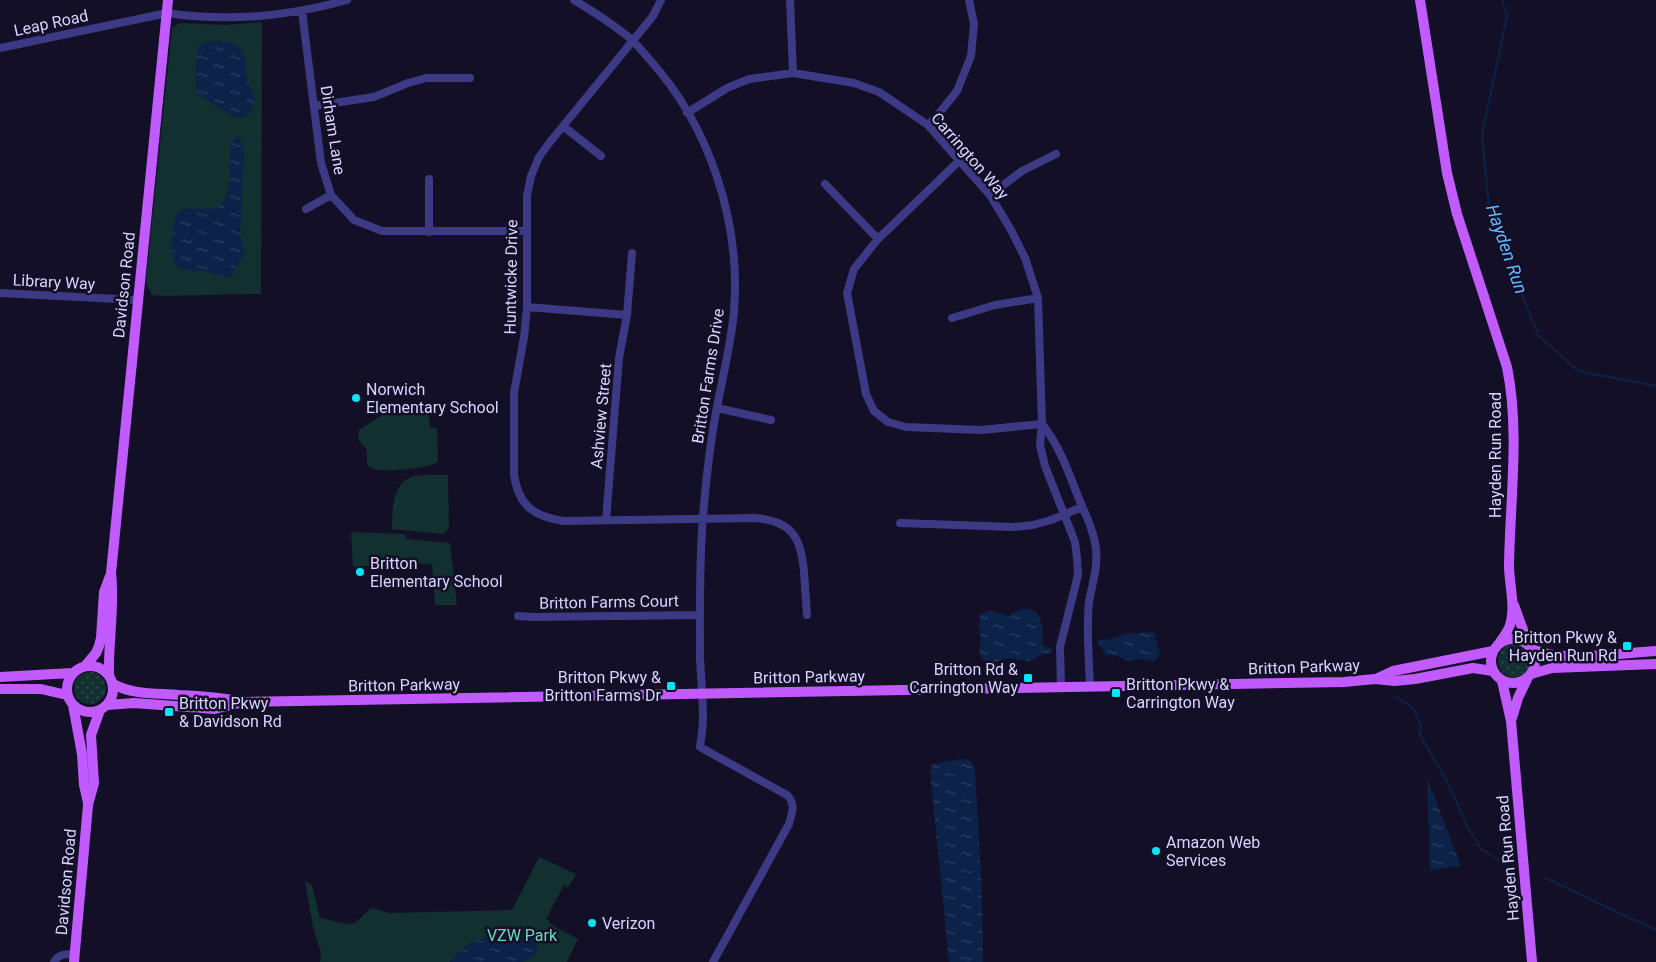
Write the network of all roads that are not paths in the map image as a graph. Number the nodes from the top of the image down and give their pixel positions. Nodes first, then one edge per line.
1 (168, 0) edge
2 (347, 0) edge
3 (574, 0) edge
4 (662, 0) edge
5 (790, 0) edge
6 (969, 0) edge
7 (1420, 0) edge
8 (302, 11) junction
9 (166, 13) junction
10 (632, 41) junction
11 (0, 48) edge
12 (793, 73) junction
13 (470, 78) dead end
14 (314, 106) junction
15 (687, 112) junction
16 (928, 125) junction
17 (563, 126) junction
18 (1056, 154) dead end
19 (601, 156) dead end
20 (959, 161) junction
21 (429, 179) dead end
22 (825, 184) dead end
23 (331, 195) junction
24 (990, 195) junction
25 (306, 209) dead end
26 (526, 231) junction
27 (429, 232) junction
28 (878, 239) junction
29 (632, 254) dead end
30 (0, 292) edge
31 (1038, 298) junction
32 (137, 300) junction
33 (527, 307) junction
34 (627, 315) junction
35 (952, 318) dead end
36 (717, 408) junction
37 (771, 420) dead end
38 (1042, 424) junction
39 (1082, 507) junction
40 (1064, 514) junction
41 (702, 519) junction
42 (606, 520) junction
43 (900, 523) dead end
44 (111, 573) junction
45 (1510, 592) junction
46 (700, 615) junction
47 (807, 615) dead end
48 (518, 616) dead end
49 (1530, 647) junction
50 (1496, 648) junction
51 (1655, 651) edge
52 (1655, 664) edge
53 (85, 666) junction
54 (1493, 671) junction
55 (72, 673) junction
56 (1529, 677) junction
57 (0, 678) edge
58 (111, 679) junction
59 (1375, 679) junction
60 (1502, 681) junction
61 (1090, 686) junction
62 (1061, 687) junction
63 (0, 689) edge
64 (701, 694) junction
65 (67, 695) junction
66 (244, 702) junction
67 (73, 705) junction
68 (103, 708) junction
69 (1511, 721) junction
70 (88, 805) junction
71 (74, 958) edge
72 (54, 962) edge
73 (713, 962) edge
74 (1532, 962) edge

1 - 9 main road, Davidson Road
2 - 8 street
3 - 10 street, Britton Farms Drive
4 - 10 street, Huntwicke Drive
5 - 12 street
6 - 16 street
7 - 45 main road, Hayden Run Road
8 - 9 street
8 - 14 street, Dirham Lane
9 - 11 street, Leap Road
9 - 32 main road, Davidson Road
10 - 15 street, Britton Farms Drive
10 - 17 street, Huntwicke Drive
12 - 15 street, Carrington Way
12 - 16 street, Carrington Way
13 - 14 street
14 - 23 street, Dirham Lane
15 - 36 street, Britton Farms Drive
16 - 20 street, Carrington Way
17 - 19 street
17 - 26 street, Huntwicke Drive
18 - 24 street
20 - 24 street, Carrington Way
20 - 28 street
21 - 27 street
22 - 28 street
23 - 25 street
23 - 27 street, Dirham Lane
24 - 31 street, Carrington Way
26 - 27 street, Dirham Lane
26 - 33 street, Huntwicke Drive
28 - 38 street
29 - 34 street, Ashview Street
30 - 32 street, Library Way
31 - 35 street
31 - 38 street, Carrington Way
32 - 44 main road, Davidson Road
33 - 34 street
33 - 42 street, Huntwicke Drive
34 - 42 street, Ashview Street
36 - 37 street
36 - 41 street, Britton Farms Drive
38 - 39 street
38 - 40 street, Carrington Way
39 - 40 street
39 - 61 street
40 - 43 street
40 - 62 street, Carrington Way
41 - 42 street, Huntwicke Drive
41 - 46 street, Britton Farms Drive
41 - 47 street, Huntwicke Drive
44 - 53 main road, Davidson Road
44 - 58 main road, Davidson Road
45 - 49 main road, Hayden Run Road
45 - 50 main road, Hayden Run Road
46 - 48 street, Britton Farms Court
46 - 64 street, Britton Farms Drive
49 - 50 main road
49 - 51 main road
49 - 56 main road
50 - 54 main road
50 - 59 main road, Britton Parkway
52 - 56 main road
53 - 55 main road
53 - 58 main road
54 - 59 main road, Britton Parkway
54 - 60 main road
55 - 57 main road
55 - 65 main road
56 - 60 main road
56 - 69 main road, Hayden Run Road
58 - 66 main road, Britton Parkway
58 - 68 main road
59 - 61 main road, Britton Parkway
60 - 69 main road, Hayden Run Road
61 - 62 main road, Britton Parkway
62 - 64 main road, Britton Parkway
63 - 65 main road
64 - 66 main road, Britton Parkway
64 - 73 street, Britton Farms Drive
65 - 67 main road
66 - 68 main road, Britton Parkway
67 - 68 main road
67 - 70 main road, Davidson Road
68 - 70 main road, Davidson Road
69 - 74 main road, Hayden Run Road
70 - 71 main road, Davidson Road
71 - 72 street

